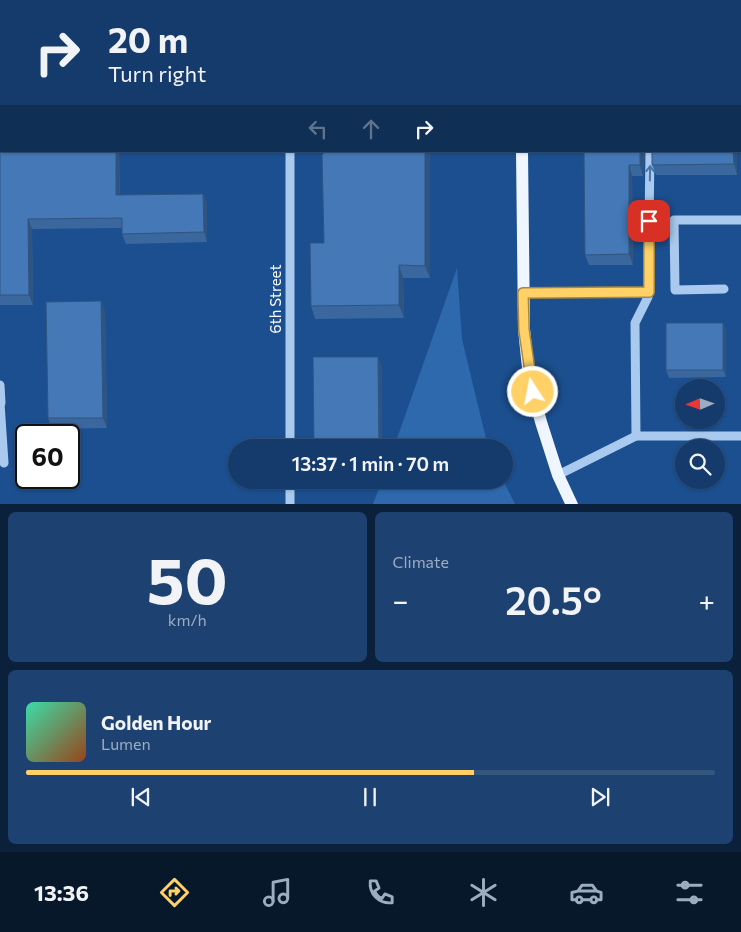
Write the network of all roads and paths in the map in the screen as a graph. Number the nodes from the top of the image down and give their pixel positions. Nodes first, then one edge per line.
1 (290, 152) edge
2 (522, 152) edge
3 (650, 152) edge
4 (741, 220) edge
5 (724, 289) dead end
6 (649, 292) junction
7 (523, 293) junction
8 (0, 385) edge
9 (0, 403) edge
10 (636, 436) junction
11 (741, 436) edge
12 (290, 439) edge
13 (4, 463) dead end
14 (558, 475) junction
15 (290, 489) edge
16 (290, 504) edge
17 (572, 504) edge

1 - 12 street, 6th Street
2 - 7 main road
6 -> 3 street
4 - 5 street
6 - 7 street
6 - 10 street
7 - 14 main road
8 - 9 street
9 - 13 street
10 - 11 street
10 - 14 street
14 - 17 main road
15 - 16 street

